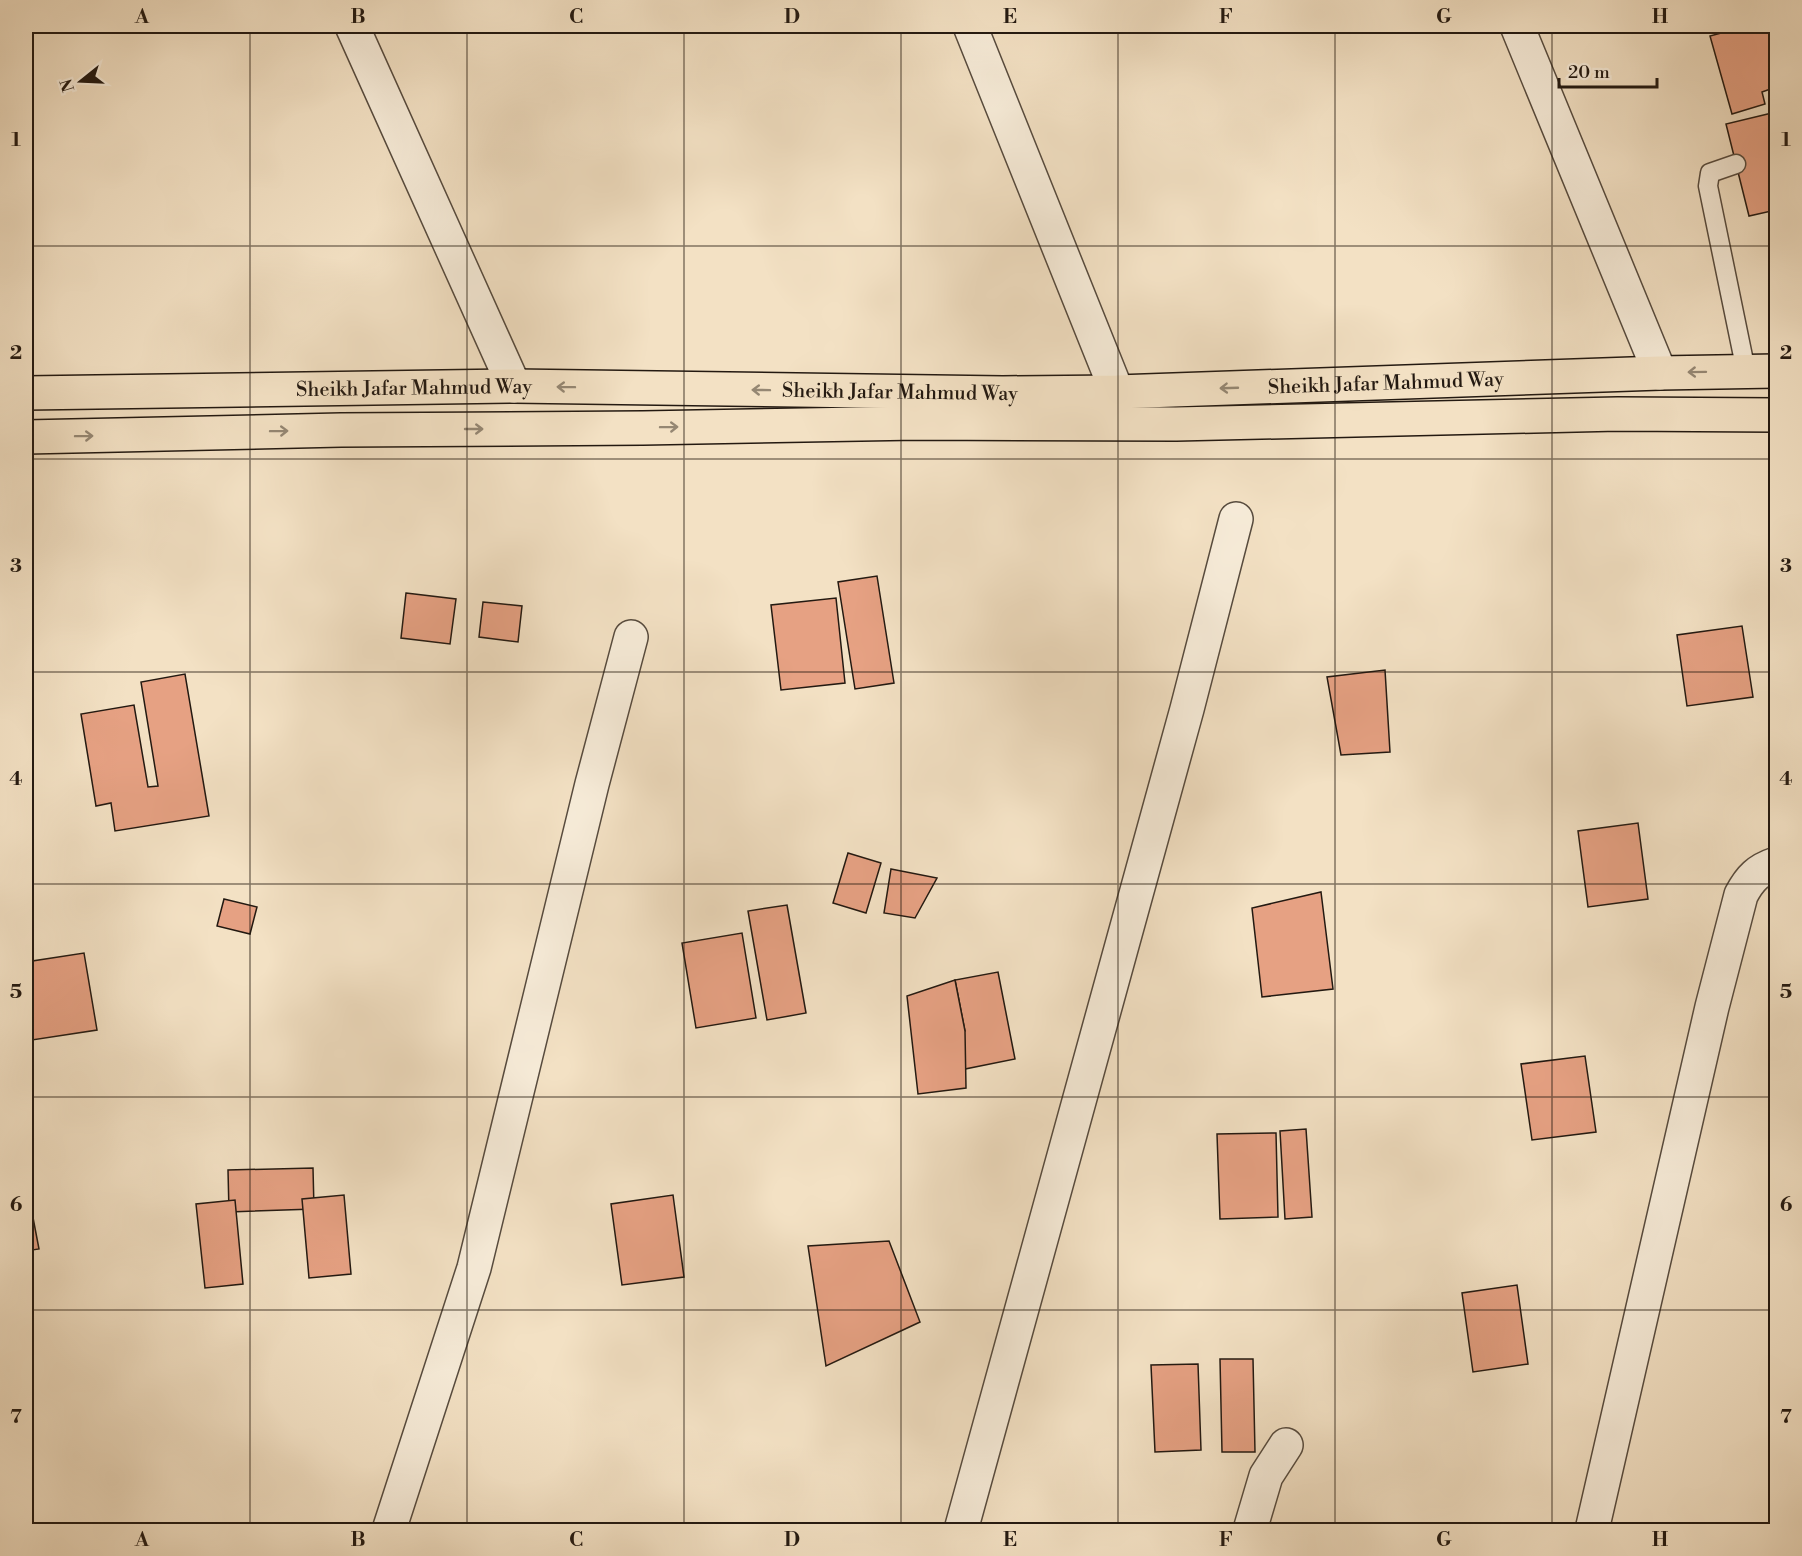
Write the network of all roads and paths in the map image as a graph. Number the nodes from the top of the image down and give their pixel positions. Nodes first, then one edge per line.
1 (352, 26) edge
2 (970, 26) edge
3 (1517, 26) edge
4 (1736, 164) dead end
5 (1761, 371) edge
6 (1660, 373) junction
7 (513, 386) junction
8 (1117, 392) junction
9 (26, 393) edge
10 (1776, 415) edge
11 (26, 437) edge
12 (1236, 519) dead end
13 (631, 637) dead end
14 (1776, 864) edge
15 (1286, 1445) dead end
16 (389, 1530) edge
17 (961, 1530) edge
18 (1250, 1530) edge
19 (1592, 1530) edge

1 - 7 street
2 - 8 street
3 - 6 street
4 - 5 lane
5 -> 6 main road, Sheikh Jafar Mahmud Way
6 -> 8 main road, Sheikh Jafar Mahmud Way
8 -> 7 main road, Sheikh Jafar Mahmud Way
7 - 9 main road, Sheikh Jafar Mahmud Way
11 -> 10 main road, Sheikh Jafar Mahmud Way
12 - 17 street
13 - 16 street
14 - 19 street
15 - 18 street

